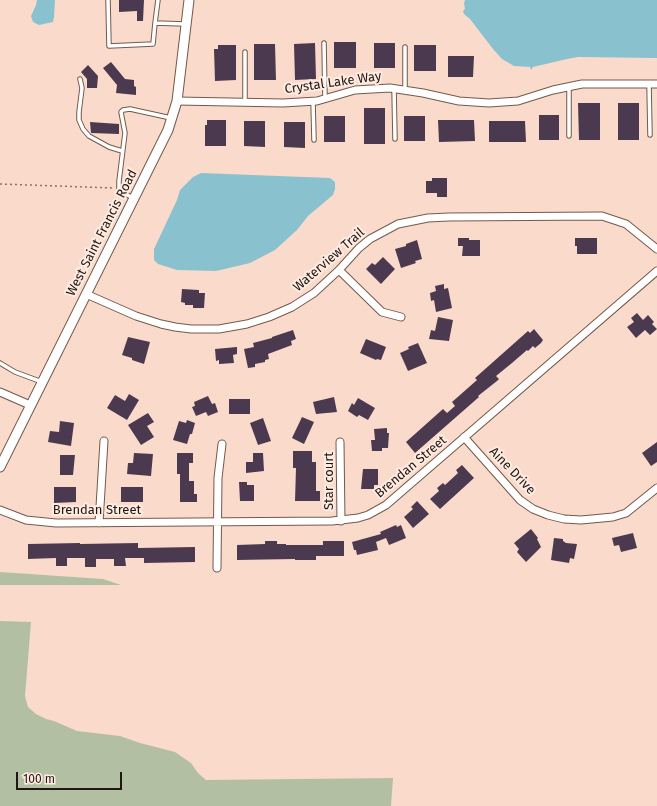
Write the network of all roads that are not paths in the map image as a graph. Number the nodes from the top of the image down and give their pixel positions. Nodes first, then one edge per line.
1 (108, 0) edge
2 (158, 0) edge
3 (189, 0) edge
4 (155, 23) junction
5 (186, 24) junction
6 (324, 43) dead end
7 (405, 47) dead end
8 (245, 52) dead end
9 (80, 79) dead end
10 (653, 84) edge
11 (569, 87) junction
12 (394, 88) junction
13 (405, 90) junction
14 (325, 98) junction
15 (176, 101) junction
16 (313, 101) junction
17 (245, 102) junction
18 (172, 118) junction
19 (650, 135) dead end
20 (568, 136) dead end
21 (395, 139) dead end
22 (314, 140) dead end
23 (122, 151) junction
24 (134, 198) junction
25 (657, 249) edge
26 (339, 270) junction
27 (657, 271) edge
28 (86, 294) junction
29 (401, 317) dead end
30 (0, 363) edge
31 (42, 382) junction
32 (0, 392) edge
33 (30, 406) junction
34 (464, 437) junction
35 (104, 441) dead end
36 (340, 442) dead end
37 (222, 444) dead end
38 (0, 467) edge
39 (657, 488) edge
40 (0, 510) edge
41 (341, 521) junction
42 (217, 522) junction
43 (99, 523) junction
44 (217, 568) dead end

1 - 4 lane
2 - 4 lane
3 - 5 street, West Saint Francis Road
4 - 5 lane
5 - 15 street, West Saint Francis Road
6 - 14 lane
7 - 13 lane
8 - 17 lane
9 - 23 lane
10 - 11 street, Crystal Lake Way
10 - 19 lane
11 - 13 street, Crystal Lake Way
11 - 20 lane
12 - 13 street, Crystal Lake Way
12 - 14 street, Crystal Lake Way
12 - 21 lane
14 - 16 street, Crystal Lake Way
15 - 17 street, Crystal Lake Way
15 - 18 street, West Saint Francis Road
16 - 17 street, Crystal Lake Way
16 - 22 lane
18 - 23 lane
18 - 24 street, West Saint Francis Road
23 - 24 lane
24 - 28 street, West Saint Francis Road
25 - 26 street, Waterview Trail
26 - 28 street, Waterview Trail
26 - 29 street
27 - 34 street, Brendan Street
28 - 31 street, West Saint Francis Road
30 - 31 lane
31 - 33 street, West Saint Francis Road
32 - 33 street
33 - 38 street, West Saint Francis Road
34 - 39 street, Aine Drive
34 - 41 street, Brendan Street
35 - 43 street
36 - 41 street, Star court
37 - 42 street
40 - 43 street, Brendan Street
41 - 42 street, Brendan Street
42 - 43 street, Brendan Street
42 - 44 street

